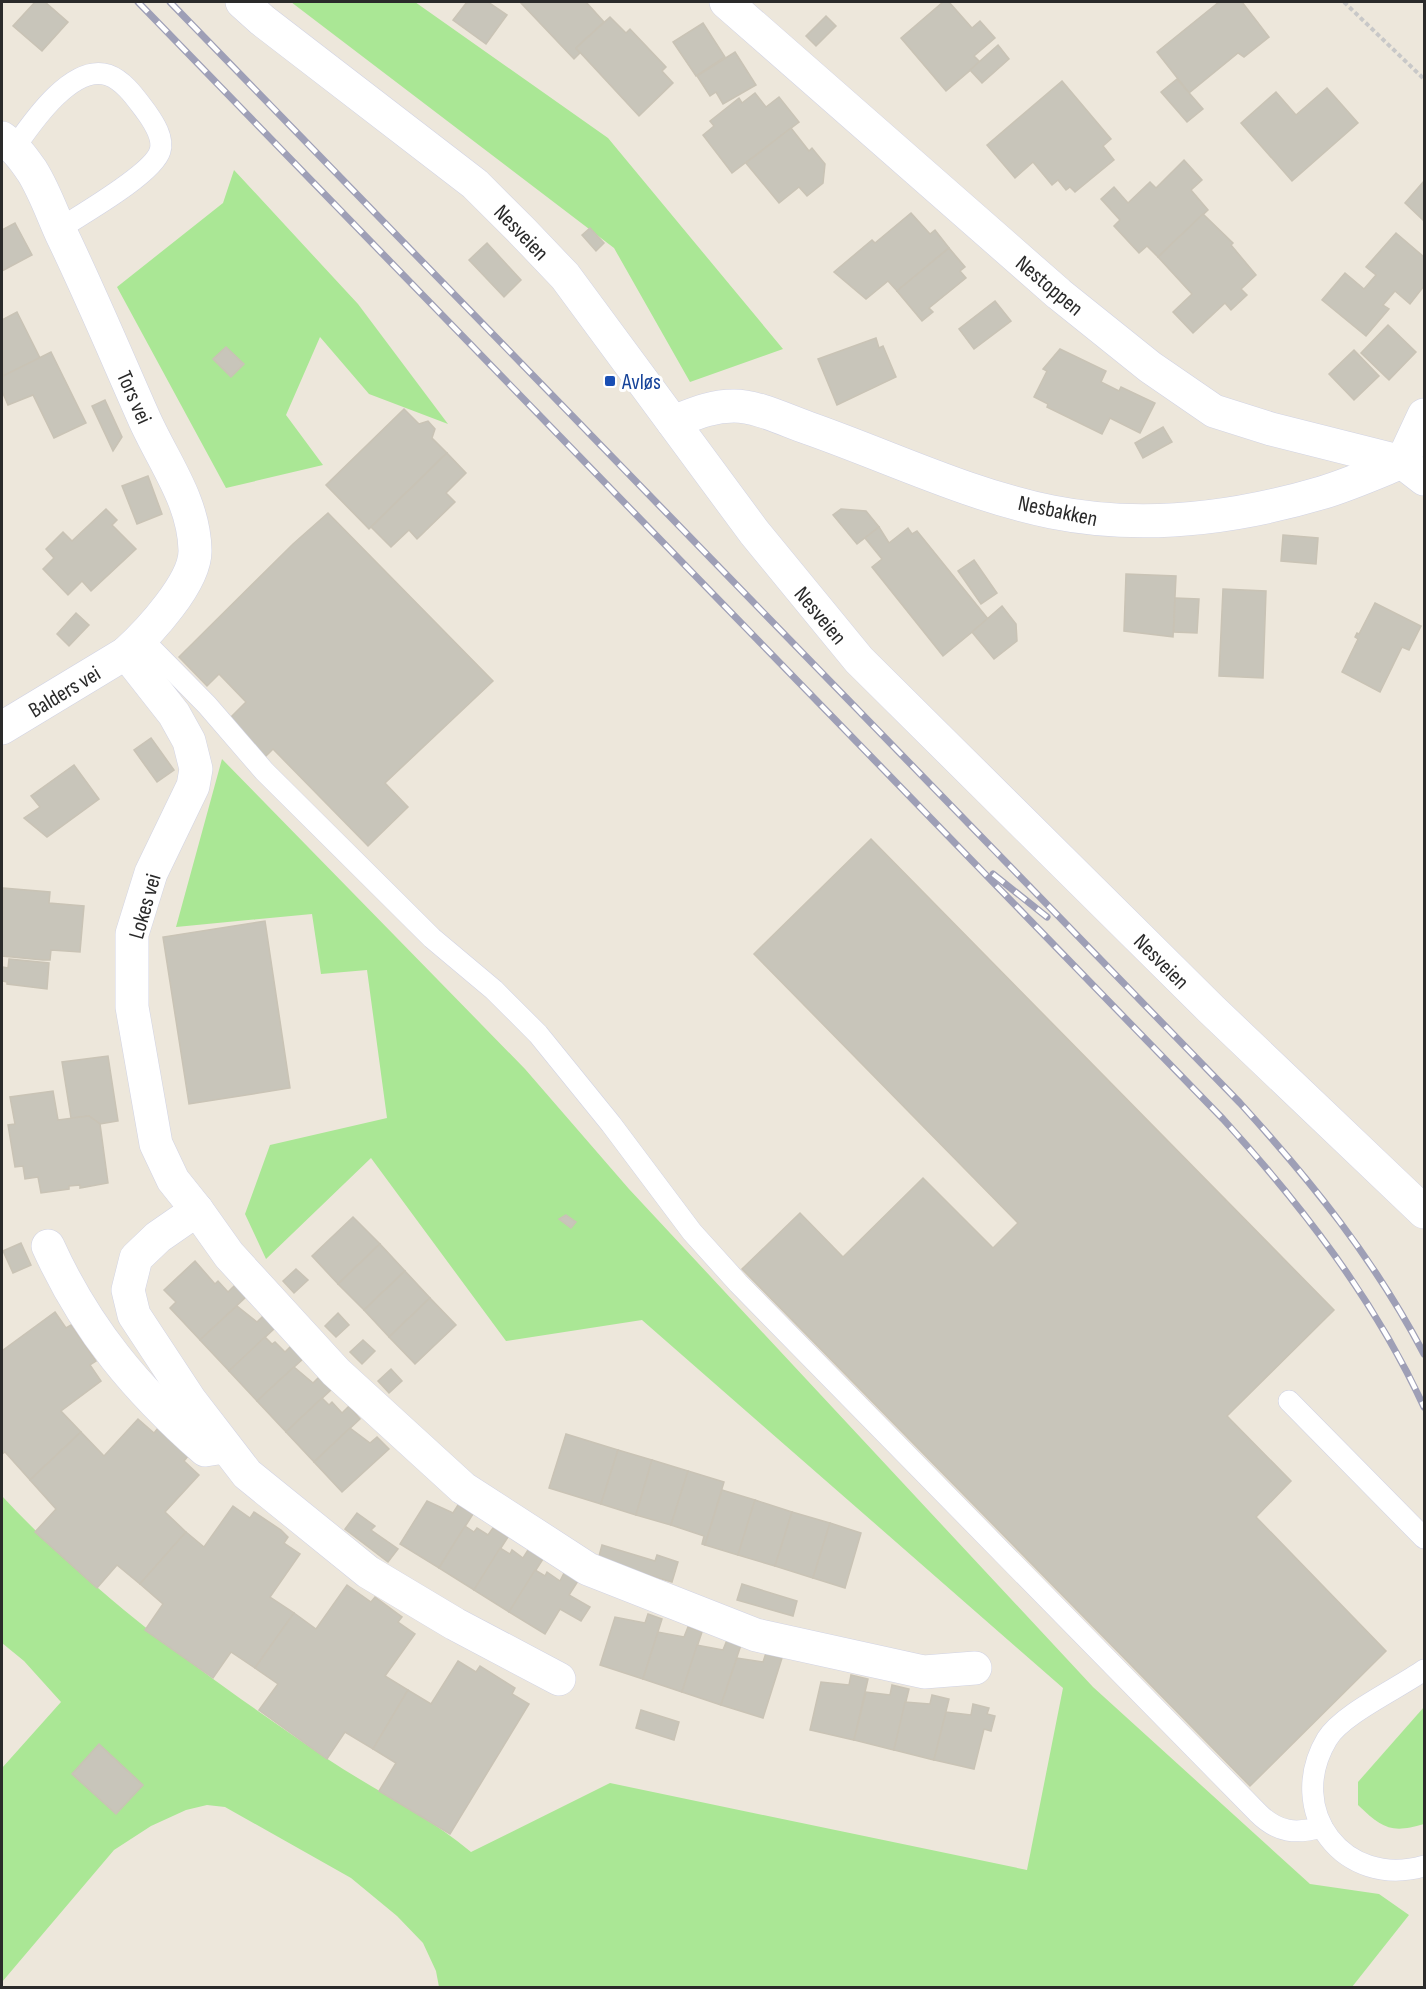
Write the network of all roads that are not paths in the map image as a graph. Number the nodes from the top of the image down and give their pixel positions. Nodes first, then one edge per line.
1 (242, 2) edge
2 (726, 2) edge
3 (8, 143) edge
4 (59, 229) junction
5 (1425, 415) edge
6 (673, 422) junction
7 (1413, 471) edge
8 (134, 646) junction
9 (2, 728) edge
10 (197, 1210) junction
11 (1425, 1212) edge
12 (48, 1246) dead end
13 (1289, 1401) dead end
14 (226, 1447) junction
15 (1425, 1538) edge
16 (975, 1668) dead end
17 (1425, 1670) edge
18 (559, 1679) dead end
19 (1322, 1827) junction
20 (1425, 1866) edge

1 - 6 street, Nesveien
2 - 7 street, Nestoppen
3 - 4 street, Tors vei
3 - 4 lane
4 - 8 street, Tors vei
5 - 7 street
6 - 7 street, Nesbakken
6 - 11 street, Nesveien
8 - 9 street, Balders vei
8 - 10 street, Lokes vei
8 - 19 lane
10 - 14 street
10 - 16 street, Lokes vei
12 - 14 street
13 - 15 lane
14 - 18 street
17 - 19 lane
19 - 20 lane

